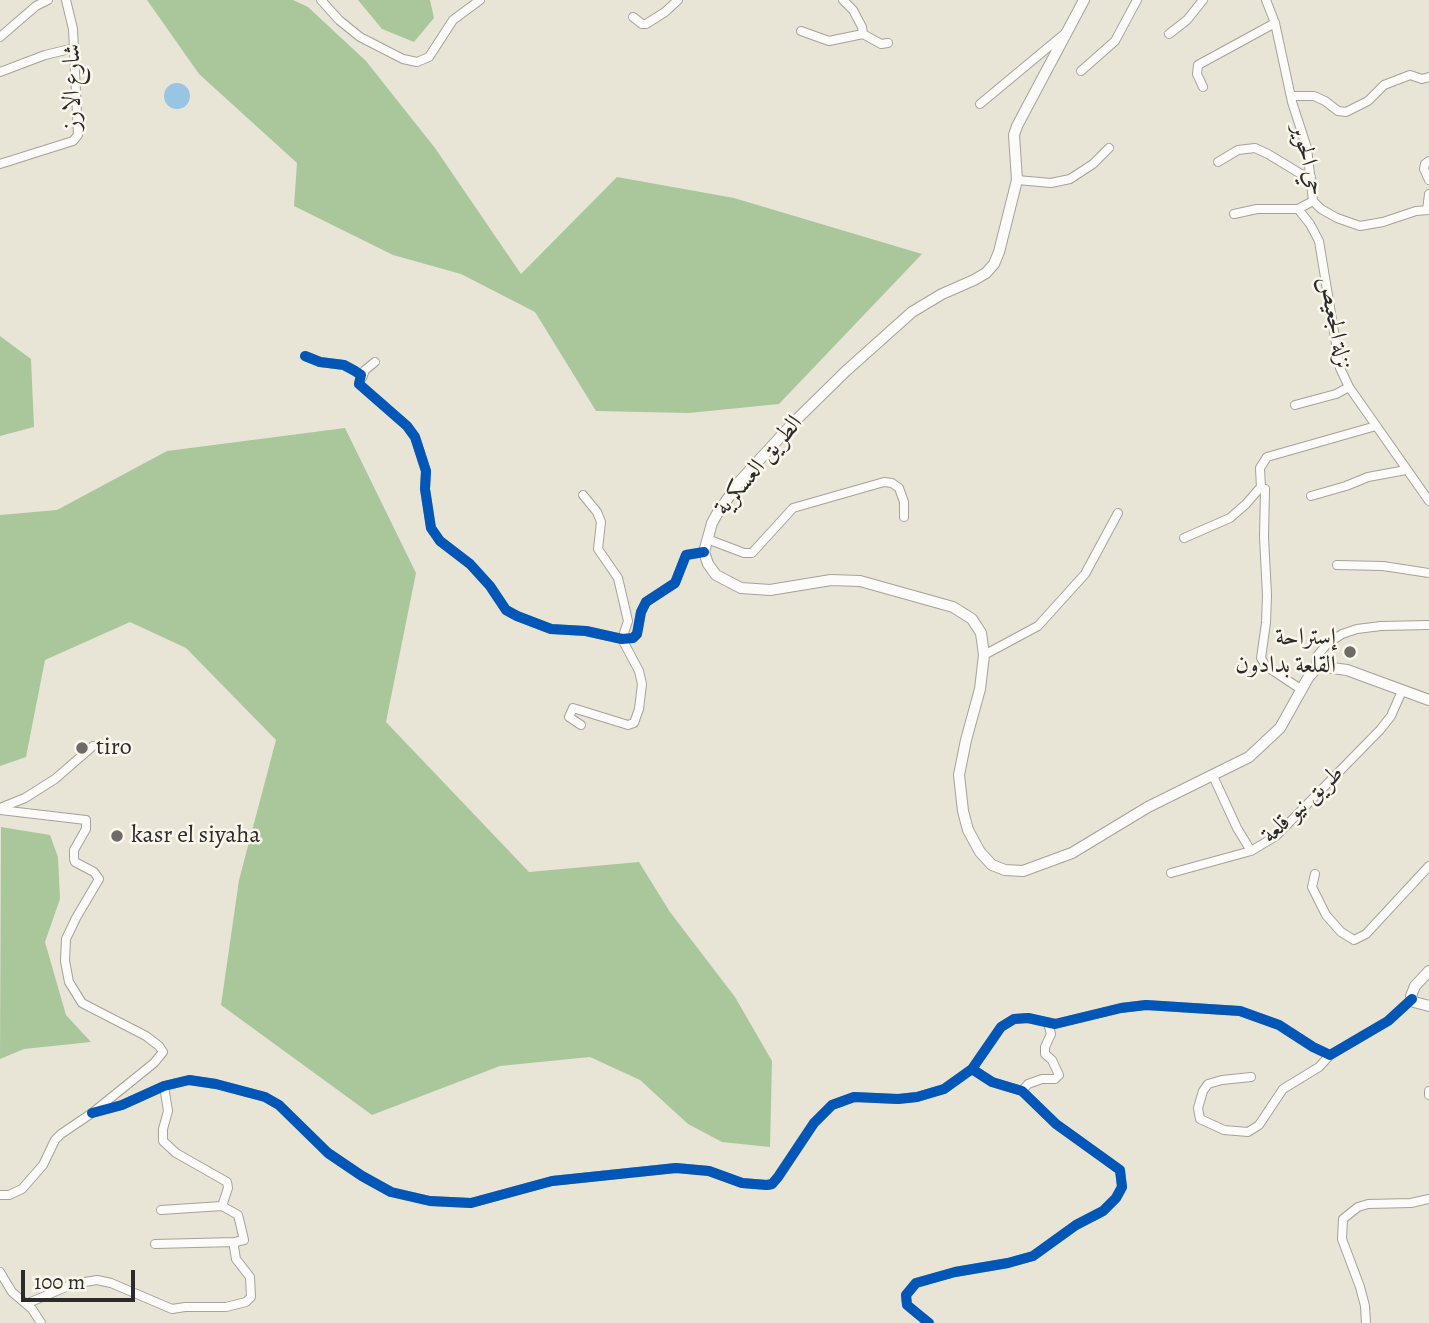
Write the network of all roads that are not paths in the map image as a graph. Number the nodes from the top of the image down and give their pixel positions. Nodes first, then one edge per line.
1 (48, 0) edge
2 (66, 0) edge
3 (321, 0) edge
4 (480, 0) edge
5 (678, 0) edge
6 (843, 0) edge
7 (1084, 0) edge
8 (1137, 0) edge
9 (1203, 0) edge
10 (1266, 0) edge
11 (633, 17) dead end
12 (1275, 23) junction
13 (801, 31) dead end
14 (1068, 31) junction
15 (863, 34) junction
16 (1169, 34) dead end
17 (0, 37) edge
18 (888, 43) dead end
19 (74, 48) junction
20 (1081, 71) dead end
21 (0, 72) edge
22 (1429, 77) edge
23 (1203, 88) dead end
24 (1291, 96) junction
25 (980, 104) dead end
26 (1109, 148) dead end
27 (1429, 161) edge
28 (1218, 162) dead end
29 (0, 164) edge
30 (1311, 177) junction
31 (1017, 180) junction
32 (1429, 180) edge
33 (1429, 194) edge
34 (1314, 201) junction
35 (1298, 209) junction
36 (1428, 210) edge
37 (1234, 214) dead end
38 (305, 356) dead end
39 (375, 362) dead end
40 (359, 384) junction
41 (1349, 387) junction
42 (1295, 405) dead end
43 (1376, 426) junction
44 (1406, 470) junction
45 (1261, 488) junction
46 (583, 495) dead end
47 (1311, 496) dead end
48 (1429, 501) edge
49 (1118, 513) dead end
50 (904, 517) dead end
51 (1184, 538) dead end
52 (707, 539) junction
53 (704, 552) junction
54 (1338, 565) dead end
55 (1429, 572) edge
56 (1429, 625) edge
57 (622, 639) junction
58 (984, 655) junction
59 (1318, 666) junction
60 (1302, 690) junction
61 (1402, 691) junction
62 (1429, 699) edge
63 (581, 725) dead end
64 (93, 746) dead end
65 (1213, 776) junction
66 (0, 809) edge
67 (1251, 851) junction
68 (1429, 866) edge
69 (1171, 873) dead end
70 (1315, 874) dead end
71 (1429, 971) edge
72 (1412, 999) junction
73 (1429, 1006) edge
74 (1048, 1023) junction
75 (1330, 1055) junction
76 (972, 1069) junction
77 (1251, 1077) dead end
78 (164, 1086) junction
79 (1023, 1091) junction
80 (92, 1113) junction
81 (0, 1195) edge
82 (1429, 1199) edge
83 (222, 1206) junction
84 (161, 1210) dead end
85 (235, 1242) junction
86 (155, 1244) dead end
87 (0, 1272) edge
88 (26, 1304) junction
89 (41, 1323) edge
90 (929, 1323) edge
91 (1366, 1323) edge

1 - 17 street
2 - 19 street, شارع الارز
3 - 4 street
5 - 11 street
6 - 15 street
7 - 14 main road, الطريق العسكرية
8 - 20 street
9 - 16 street
10 - 12 street, حي الحوير
12 - 23 street
12 - 24 street, حي الحوير
13 - 15 street
14 - 25 street
14 - 31 main road, الطريق العسكرية
15 - 18 street
19 - 21 street
19 - 29 street, شارع الارز
22 - 24 street
24 - 30 street, حي الحوير
26 - 31 street
27 - 32 street
28 - 30 street
30 - 34 street, حي الحوير
31 - 52 main road, الطريق العسكرية
33 - 36 street
34 - 35 street
34 - 36 street, حي الحوير
35 - 37 street
35 - 41 street, نزلة الجعيص
38 - 40 street
39 - 40 street
40 - 57 street
41 - 42 street
41 - 43 street, نزلة الجعيص
43 - 44 street, نزلة الجعيص
43 - 45 street
44 - 47 street
44 - 48 street, نزلة الجعيص
45 - 51 street
45 - 60 street
46 - 57 street
49 - 58 street
50 - 52 street
52 - 53 main road, الطريق العسكرية
53 - 57 street
53 - 58 main road
54 - 55 street
56 - 59 street
57 - 63 street
58 - 65 main road
59 - 60 main road
59 - 61 main road
60 - 65 main road
61 - 62 main road
61 - 67 street, طريق نيو قلعة
64 - 66 street
65 - 67 street
66 - 80 street
67 - 69 street, طريق نيو قلعة
68 - 70 street
71 - 72 main road
72 - 73 main road
72 - 75 street
74 - 75 street
74 - 76 street
74 - 79 street
75 - 77 street
76 - 78 street
76 - 79 street
78 - 80 street
78 - 83 street
79 - 90 street
80 - 81 street
82 - 91 street
83 - 84 street
83 - 85 street
85 - 86 street
85 - 88 street
87 - 88 street
88 - 89 street

